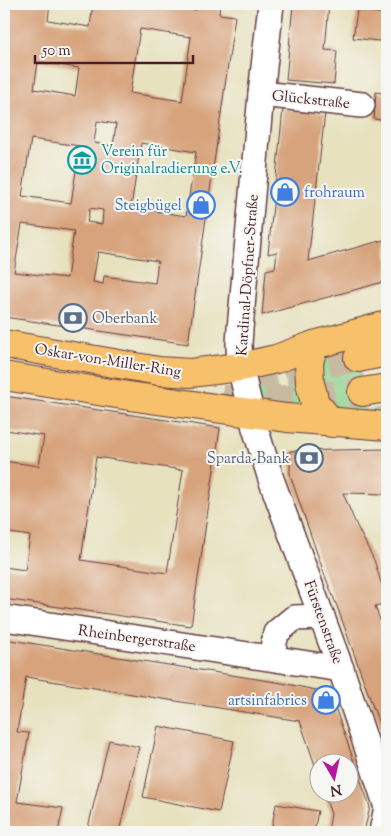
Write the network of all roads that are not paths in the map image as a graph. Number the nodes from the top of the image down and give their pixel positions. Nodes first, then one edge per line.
1 (271, 4) edge
2 (261, 94) junction
3 (362, 105) dead end
4 (387, 325) edge
5 (4, 344) edge
6 (314, 345) junction
7 (387, 352) edge
8 (358, 358) tunnel mouth
9 (240, 367) junction
10 (4, 376) edge
11 (252, 413) junction
12 (332, 423) junction
13 (387, 426) edge
14 (322, 617) junction
15 (4, 618) edge
16 (271, 658) junction
17 (341, 669) junction
18 (382, 832) edge

1 - 2 street, Kardinal-Döpfner-Straße
2 - 3 street, Glückstraße
2 - 9 street, Kardinal-Döpfner-Straße
4 - 6 main road, Oskar-von-Miller-Ring
5 - 9 main road, Oskar-von-Miller-Ring
6 - 9 main road, Oskar-von-Miller-Ring
6 - 12 main road
7 - 8 main road
9 - 11 street, Kardinal-Döpfner-Straße
10 - 11 main road, Oskar-von-Miller-Ring
11 - 12 main road, Oskar-von-Miller-Ring
11 - 14 street, Fürstenstraße
12 - 13 main road, Oskar-von-Miller-Ring
14 - 16 street
14 - 17 street, Fürstenstraße
15 - 16 street, Rheinbergerstraße
16 - 17 street, Rheinbergerstraße
17 - 18 street, Fürstenstraße

